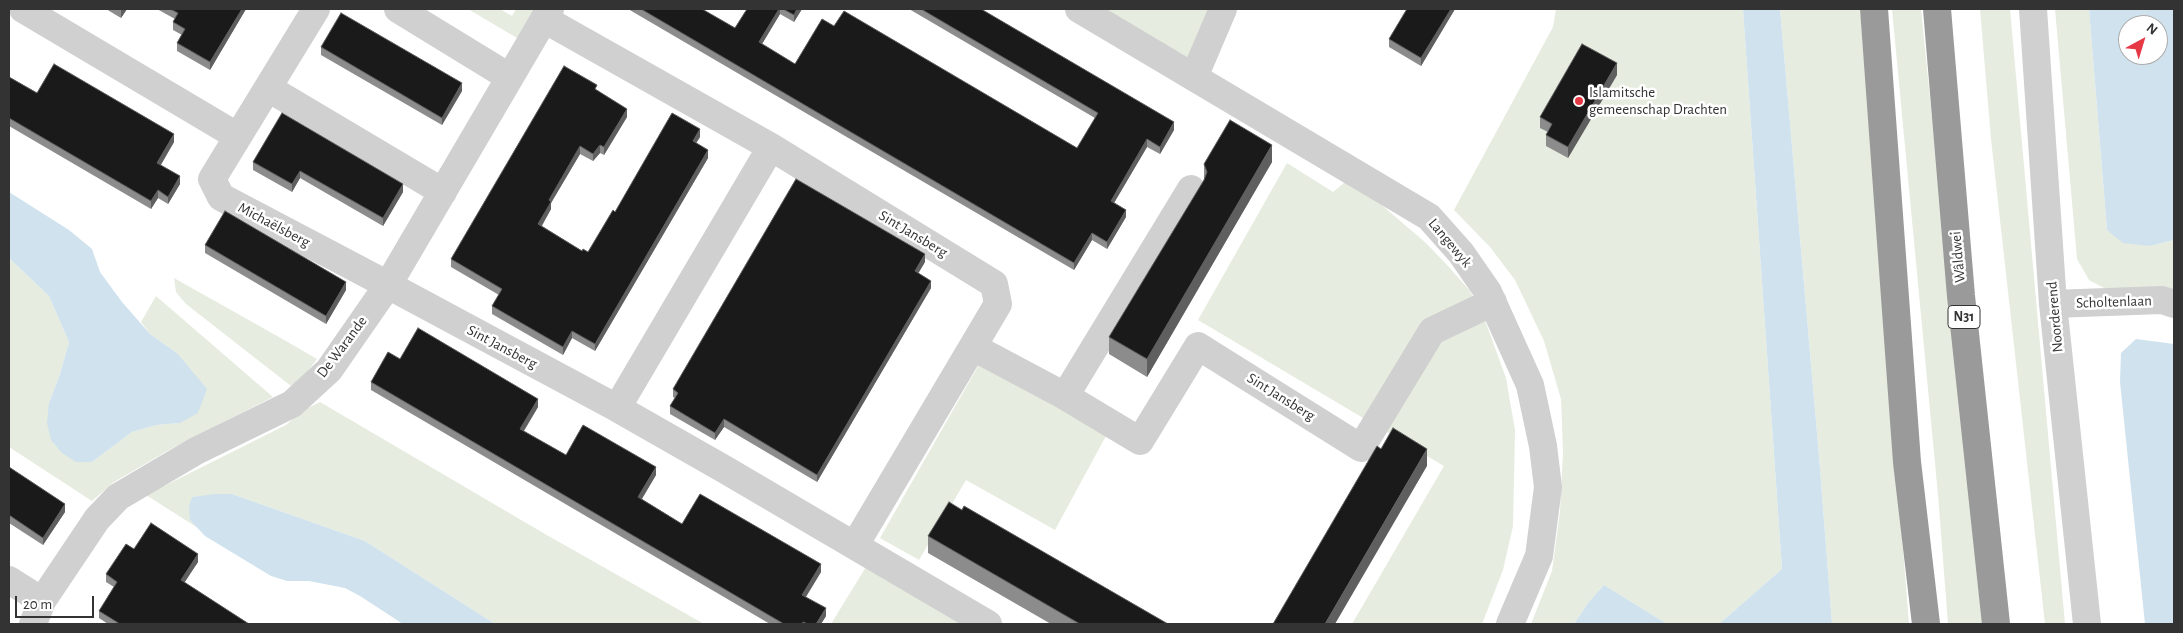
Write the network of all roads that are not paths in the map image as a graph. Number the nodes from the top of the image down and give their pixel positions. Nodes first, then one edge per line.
1 (23, 9) edge
2 (316, 9) edge
3 (398, 9) edge
4 (1078, 9) edge
5 (1223, 9) edge
6 (1874, 9) edge
7 (1937, 9) edge
8 (2033, 9) edge
9 (547, 14) edge
10 (510, 77) junction
11 (1194, 78) junction
12 (268, 88) junction
13 (236, 136) junction
14 (771, 147) junction
15 (1191, 189) dead end
16 (443, 192) junction
17 (388, 285) junction
18 (1493, 302) junction
19 (2053, 304) junction
20 (2174, 304) edge
21 (973, 347) junction
22 (1064, 396) junction
23 (617, 408) junction
24 (855, 545) junction
25 (9, 580) edge
26 (36, 618) edge
27 (988, 624) edge
28 (1510, 624) edge
29 (1926, 624) edge
30 (1996, 624) edge
31 (2087, 624) edge

1 - 13 street
2 - 12 street, Michaëlsberg
3 - 10 street
4 - 11 street, Langewyk
5 - 11 street
6 - 29 highway
7 - 30 highway, Wâldwei / N31
8 - 19 street, Noorderend
9 - 10 street, De Warande
9 - 14 street, Sint Jansberg
10 - 16 street, De Warande
11 - 18 street, Langewyk
12 - 13 street, Michaëlsberg
12 - 16 street
13 - 17 street, Michaëlsberg
14 - 21 street, Sint Jansberg
14 - 23 street
15 - 22 street
16 - 17 street, De Warande
17 - 23 street, Sint Jansberg
17 - 26 street, De Warande
18 - 22 street, Sint Jansberg
18 - 28 street, Langewyk
19 - 20 street, Scholtenlaan
19 - 31 street, Noorderend
21 - 22 street, Sint Jansberg
21 - 24 street, Sint Jansberg
23 - 24 street, Sint Jansberg
24 - 27 street, Sint Jansberg
25 - 26 street

